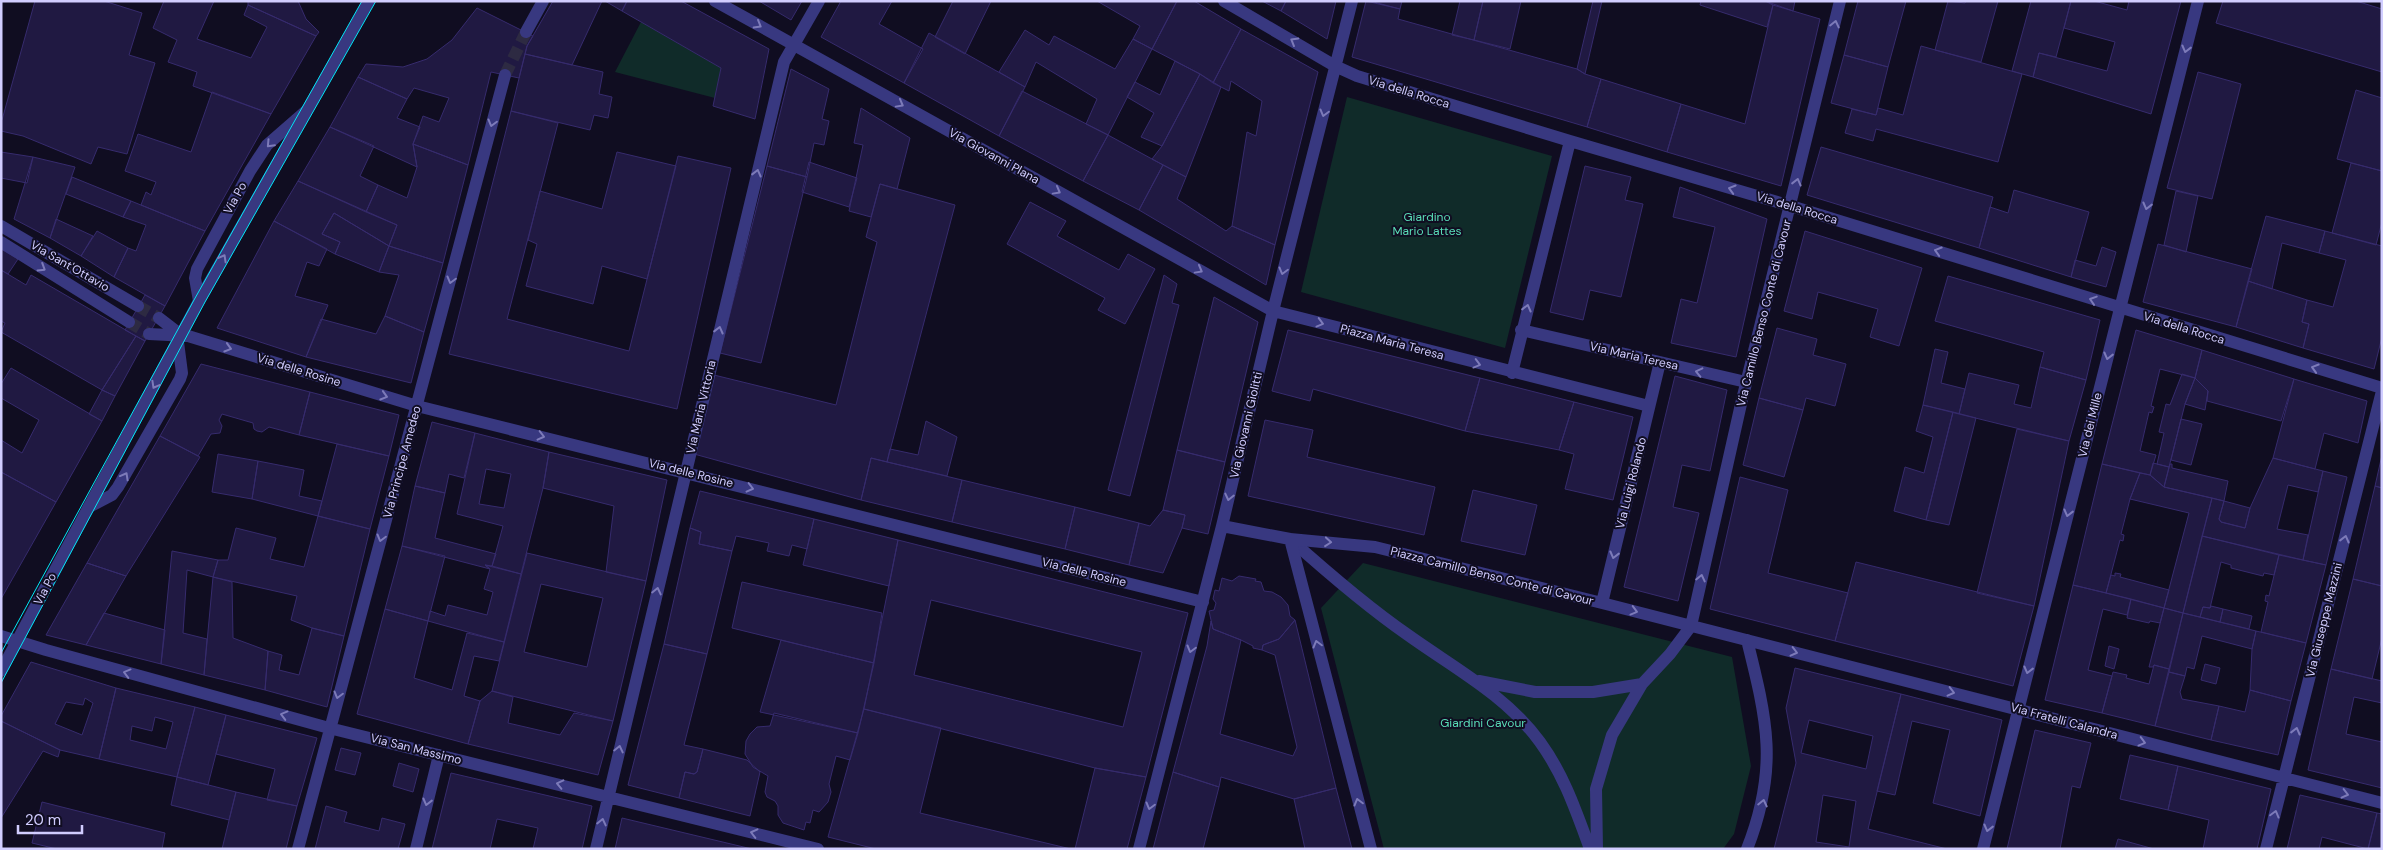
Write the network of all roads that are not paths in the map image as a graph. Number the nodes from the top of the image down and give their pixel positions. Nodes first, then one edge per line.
1 (368, 1) edge
2 (715, 1) edge
3 (819, 1) edge
4 (1224, 1) edge
5 (1352, 1) edge
6 (1840, 1) edge
7 (2198, 1) edge
8 (540, 6) edge
9 (526, 32) tunnel mouth
10 (794, 46) junction
11 (1335, 66) junction
12 (505, 76) tunnel mouth
13 (306, 111) junction
14 (1570, 141) junction
15 (1791, 206) junction
16 (1, 226) edge
17 (1, 242) edge
18 (199, 301) junction
19 (138, 306) tunnel mouth
20 (2120, 308) junction
21 (1273, 311) junction
22 (159, 318) tunnel mouth
23 (129, 322) tunnel mouth
24 (1521, 330) junction
25 (149, 334) tunnel mouth
26 (180, 338) junction
27 (1660, 362) junction
28 (1512, 373) junction
29 (1746, 382) junction
30 (2382, 389) edge
31 (417, 406) junction
32 (1650, 406) junction
33 (686, 472) junction
34 (89, 507) junction
35 (1222, 526) junction
36 (1290, 539) junction
37 (1203, 602) junction
38 (1602, 602) junction
39 (1691, 626) junction
40 (1, 636) edge
41 (1746, 640) junction
42 (17, 641) junction
43 (1, 671) edge
44 (1476, 680) junction
45 (1642, 684) junction
46 (2018, 710) junction
47 (329, 728) junction
48 (439, 755) junction
49 (2285, 778) junction
50 (608, 796) junction
51 (2382, 803) edge
52 (787, 845) edge
53 (298, 849) edge
54 (416, 849) edge
55 (596, 849) edge
56 (818, 849) edge
57 (1138, 849) edge
58 (1371, 849) edge
59 (1590, 849) edge
60 (1596, 849) edge
61 (1747, 849) edge
62 (1983, 849) edge
63 (2266, 849) edge

1 - 13 street, Via Po
2 -> 10 street, Via Giovanni Plana
3 - 10 street, Via Maria Vittoria
11 -> 4 street, Via della Rocca
5 - 11 street, Via Giovanni Giolitti
15 -> 6 street, Via Camillo Benso Conte di Cavour
7 -> 20 street, Via dei Mille
8 - 9 street
10 -> 21 street, Via Giovanni Plana
33 -> 10 street, Via Maria Vittoria
11 - 14 street, Via della Rocca
11 -> 21 street, Via Giovanni Giolitti
12 -> 31 street, Via Principe Amedeo
18 -> 13 street, Via Po
13 -> 18 street, Via Po
15 -> 14 street, Via della Rocca
24 -> 14 street
20 -> 15 street, Via della Rocca
15 - 29 street, Via Camillo Benso Conte di Cavour
16 - 19 street, Via Sant'Ottavio
17 -> 23 street, Via Sant'Ottavio
18 - 26 street, Via Po
30 -> 20 street, Via della Rocca
20 -> 46 street, Via dei Mille
21 -> 28 street, Piazza Maria Teresa
21 -> 35 street, Via Giovanni Giolitti
22 - 26 street
24 - 27 street, Via Maria Teresa
24 - 28 street
25 - 26 street
26 -> 31 street, Via delle Rosine
26 -> 34 street, Via Po
34 -> 26 street
29 -> 27 street, Via Maria Teresa
27 - 32 street, Via Luigi Rolando
28 - 32 street, Piazza Maria Teresa
39 -> 29 street, Via Camillo Benso Conte di Cavour
49 -> 30 street, Via Giuseppe Mazzini
31 -> 33 street, Via delle Rosine
31 -> 47 street, Via Principe Amedeo
32 -> 38 street, Via Luigi Rolando
33 -> 37 street, Via delle Rosine
50 -> 33 street, Via Maria Vittoria
34 - 42 street, Via Po
35 - 36 street, Piazza Camillo Benso Conte di Cavour
35 - 37 street, Via Giovanni Giolitti
36 -> 38 street, Piazza Camillo Benso Conte di Cavour
36 - 44 street
58 -> 36 street
37 -> 57 street, Via Giovanni Giolitti
38 -> 39 street, Piazza Camillo Benso Conte di Cavour
39 - 41 street, Piazza Camillo Benso Conte di Cavour
39 - 45 street
40 - 42 street, Via San Massimo
41 -> 46 street, Via Fratelli Calandra
61 -> 41 street
42 - 43 street, Via Po
47 -> 42 street, Via San Massimo
44 - 45 street
44 - 59 street
45 - 60 street
46 -> 49 street, Via Fratelli Calandra
46 -> 62 street, Via dei Mille
47 - 48 street, Via San Massimo
47 - 53 street, Via Principe Amedeo
50 -> 48 street, Via San Massimo
48 -> 54 street
49 -> 51 street, Via Fratelli Calandra
63 -> 49 street, Via Giuseppe Mazzini
52 -> 50 street, Via San Massimo
55 -> 50 street, Via Maria Vittoria
52 - 56 street, Via San Massimo

